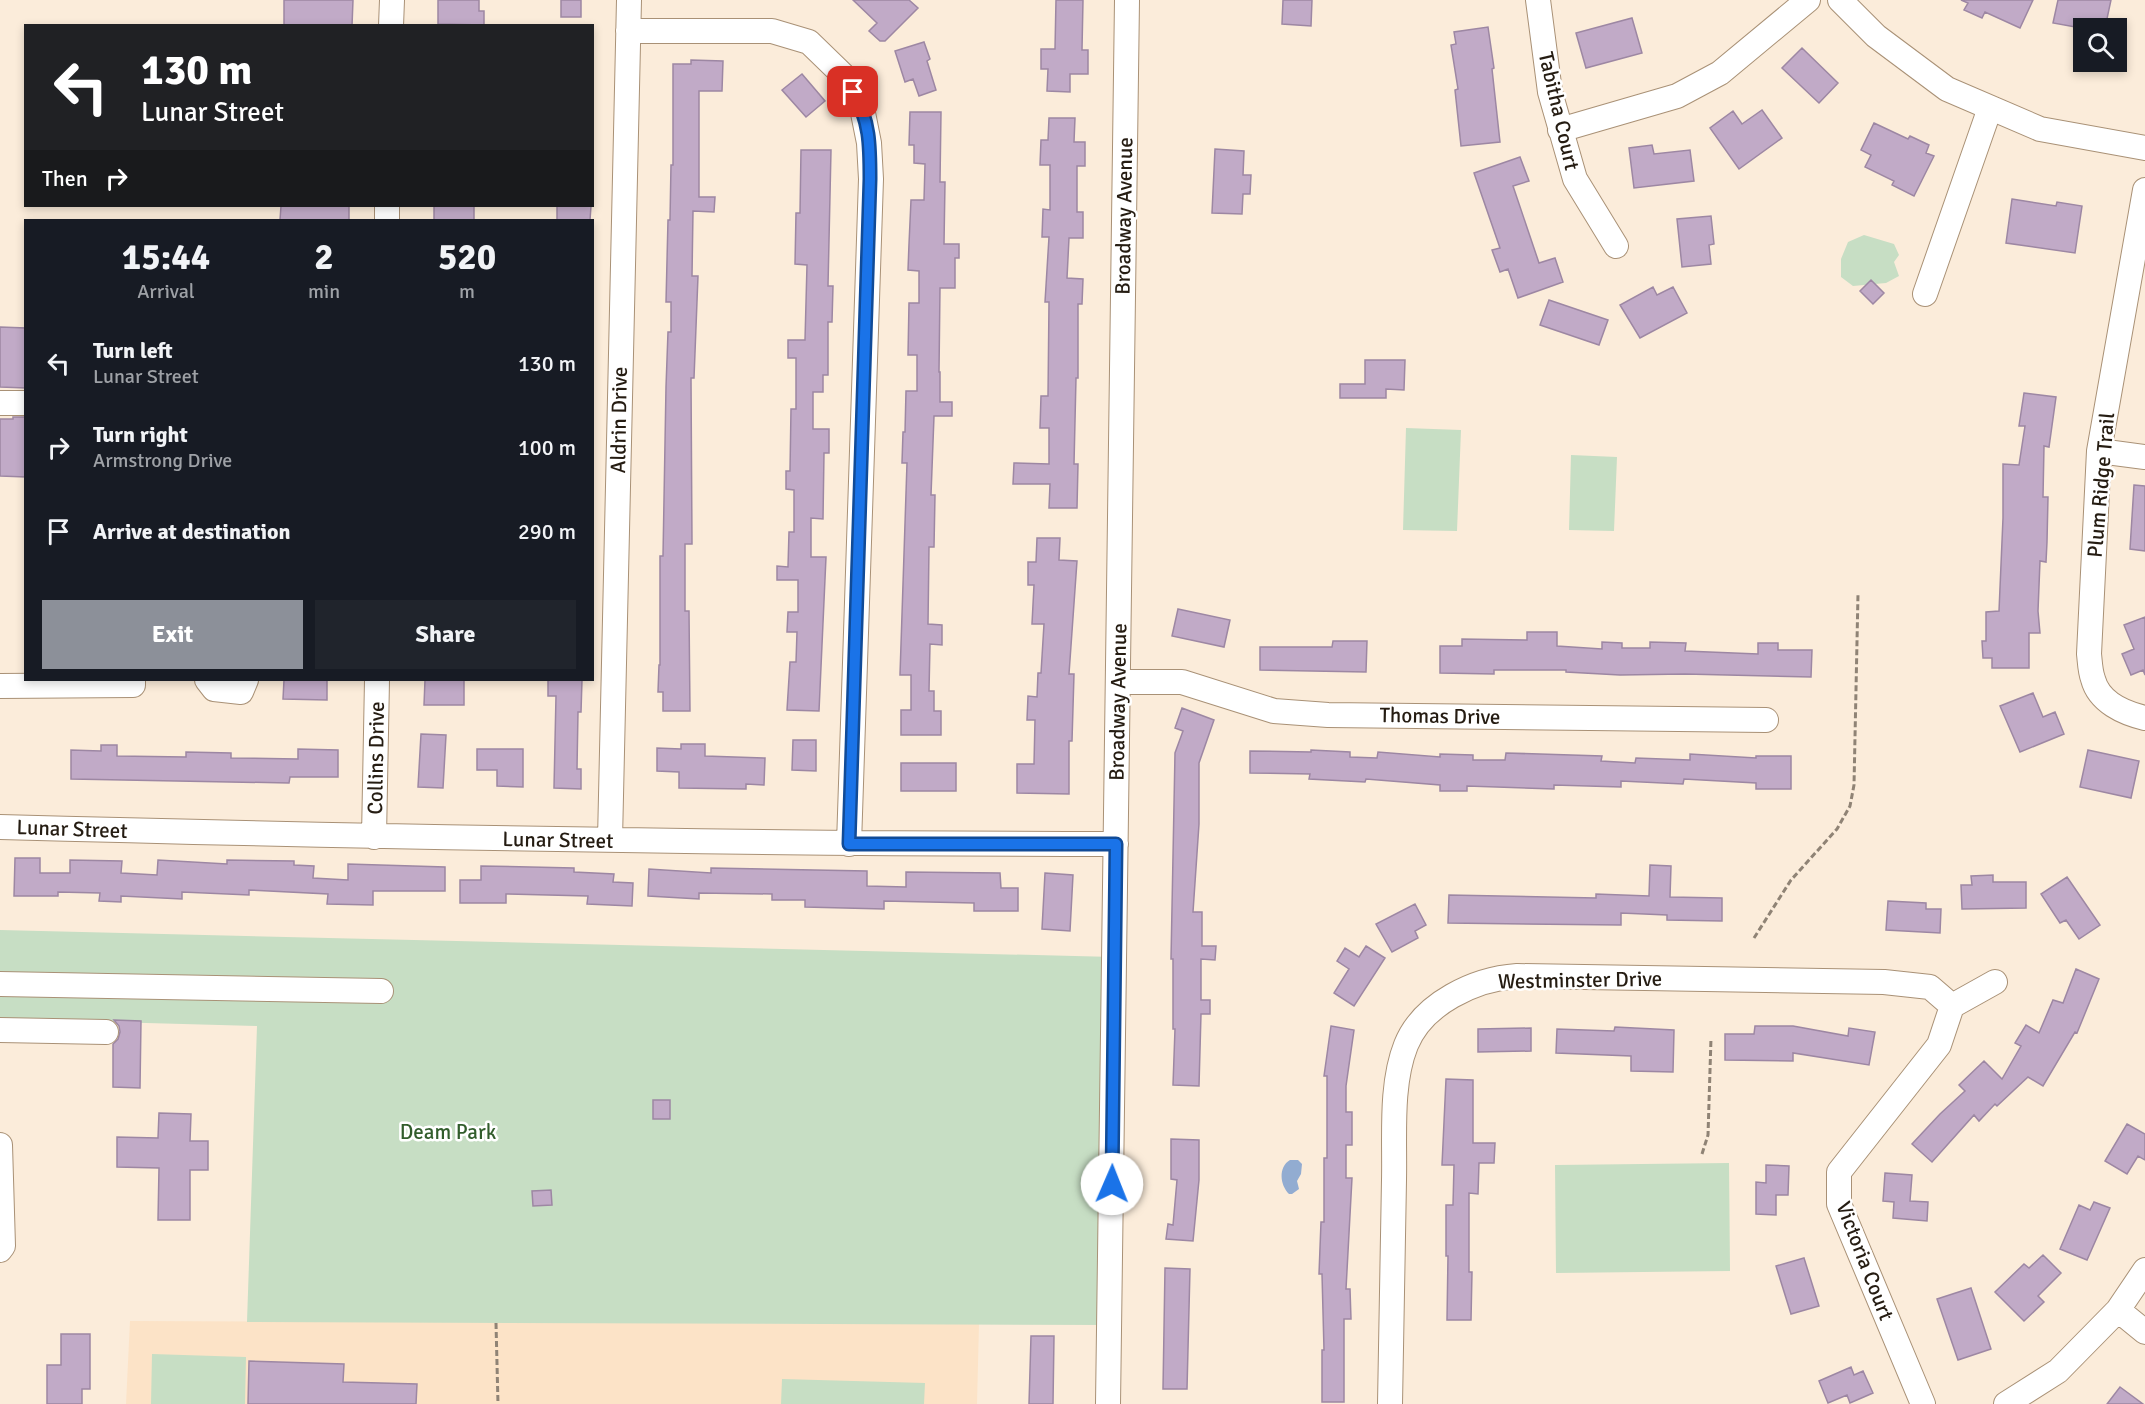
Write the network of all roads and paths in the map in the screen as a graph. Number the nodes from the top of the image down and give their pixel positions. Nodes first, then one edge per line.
1 (392, 0) edge
2 (629, 0) edge
3 (1127, 0) edge
4 (1538, 0) edge
5 (1808, 0) edge
6 (1840, 0) edge
7 (391, 24) edge
8 (628, 31) junction
9 (1990, 108) junction
10 (1560, 130) junction
11 (2145, 148) edge
12 (2145, 190) edge
13 (1616, 246) dead end
14 (1925, 294) dead end
15 (1, 403) edge
16 (24, 403) edge
17 (2100, 451) junction
18 (2145, 457) edge
19 (1857, 594) dead end
20 (208, 681) edge
21 (246, 681) edge
22 (377, 681) edge
23 (133, 682) edge
24 (1119, 682) junction
25 (0, 686) edge
26 (2145, 718) edge
27 (1766, 720) dead end
28 (0, 827) edge
29 (374, 837) junction
30 (610, 840) junction
31 (849, 844) junction
32 (1116, 844) junction
33 (1754, 938) dead end
34 (1995, 982) dead end
35 (0, 984) edge
36 (381, 991) dead end
37 (1952, 1006) junction
38 (0, 1030) edge
39 (106, 1032) dead end
40 (1711, 1038) dead end
41 (0, 1145) edge
42 (1702, 1154) dead end
43 (0, 1250) edge
44 (2145, 1270) edge
45 (2118, 1310) junction
46 (496, 1323) dead end
47 (2145, 1332) edge
48 (498, 1404) edge
49 (1108, 1404) edge
50 (1390, 1404) edge
51 (1923, 1404) edge
52 (2006, 1404) edge

1 - 7 street
2 - 8 street, Aldrin Drive
3 - 24 street, Broadway Avenue
4 - 10 street, Tabitha Court
5 - 10 street
6 - 9 street
8 - 30 street, Aldrin Drive
8 - 31 street
9 - 11 street
9 - 14 street
10 - 13 street, Tabitha Court
12 - 17 street, Plum Ridge Trail
15 - 16 street
17 - 18 street
17 - 26 street, Plum Ridge Trail
19 - 33 path
20 - 21 street
22 - 29 street, Collins Drive
23 - 25 street
24 - 27 street, Thomas Drive
24 - 32 street, Broadway Avenue
28 - 29 street, Lunar Street
29 - 30 street, Lunar Street
30 - 31 street, Lunar Street
31 - 32 street, Lunar Street
32 - 49 street, Broadway Avenue
34 - 37 street
35 - 36 street
37 - 50 street, Westminster Drive
37 - 51 street, Victoria Court
38 - 39 street
40 - 42 path
41 - 43 street
44 - 45 street
45 - 47 street
45 - 52 street
46 - 48 path

